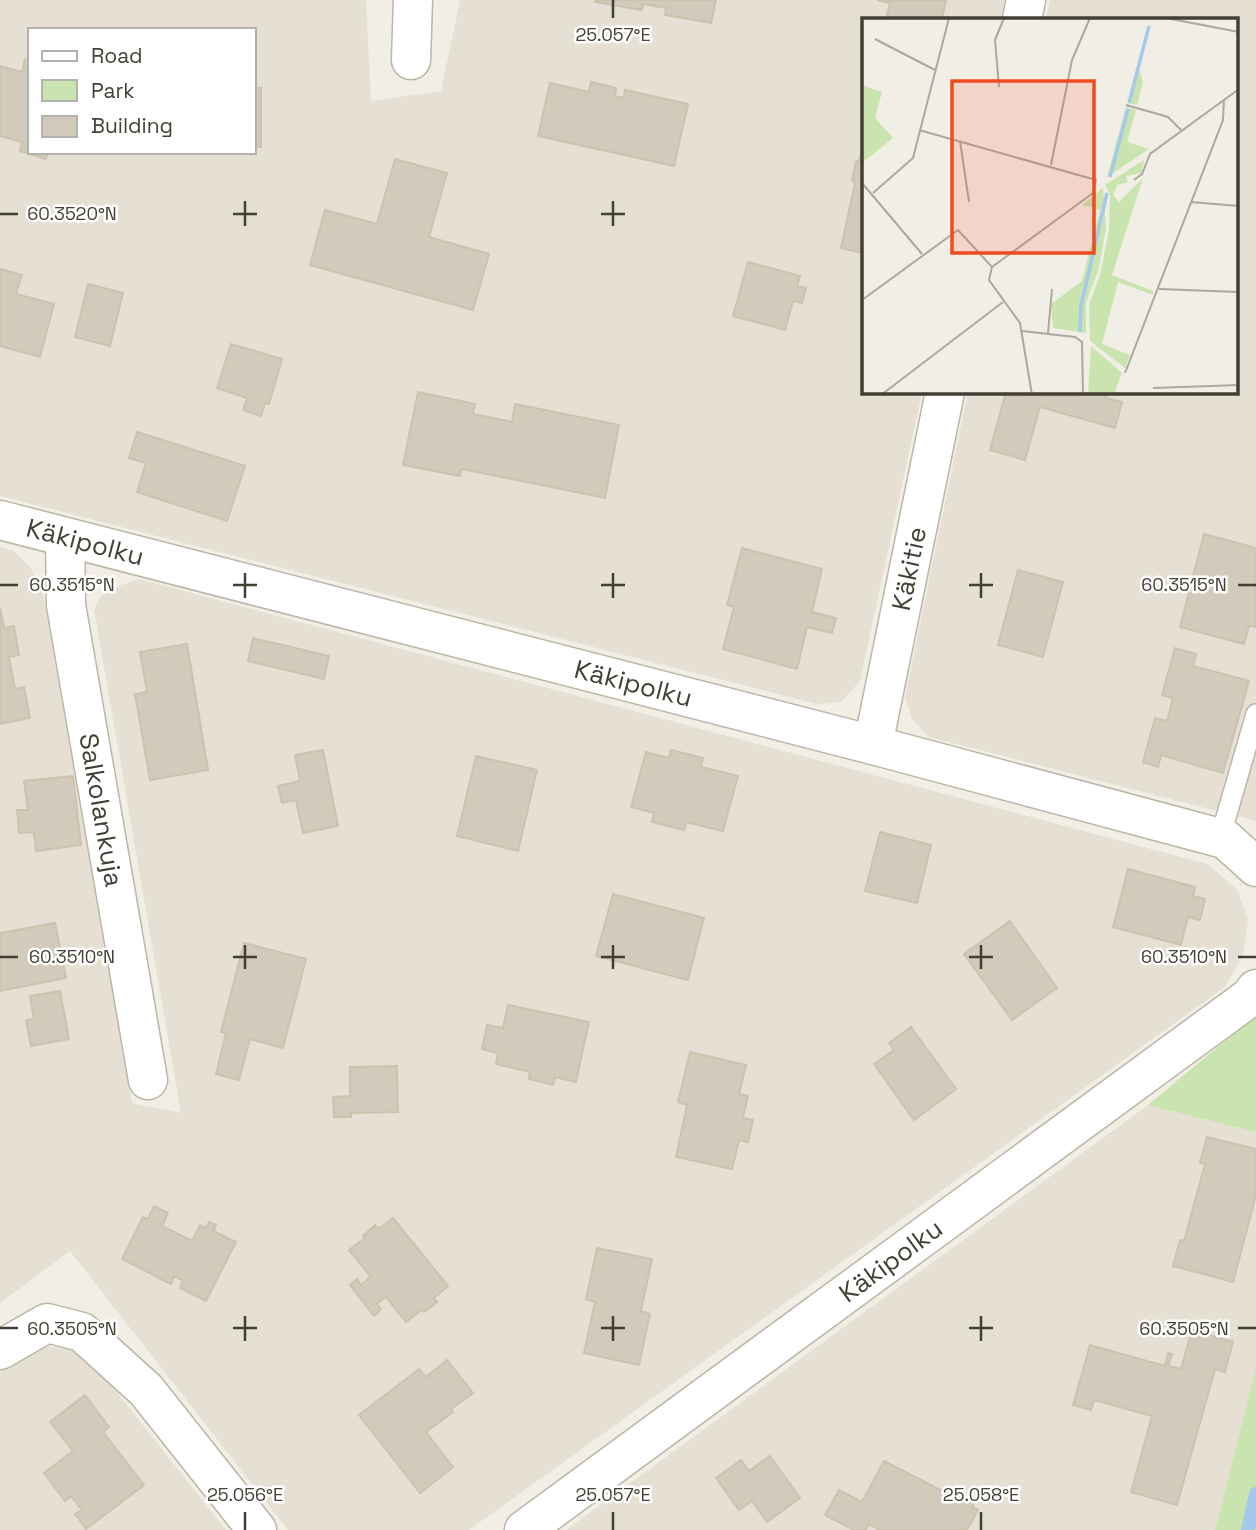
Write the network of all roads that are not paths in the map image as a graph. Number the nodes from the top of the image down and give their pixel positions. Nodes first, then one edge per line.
1 (413, 0) edge
2 (1026, 0) edge
3 (1022, 18) edge
4 (411, 60) dead end
5 (945, 394) edge
6 (0, 520) edge
7 (65, 538) junction
8 (1256, 713) edge
9 (873, 745) junction
10 (1220, 838) junction
11 (1256, 867) edge
12 (1256, 989) edge
13 (148, 1080) dead end
14 (0, 1350) edge
15 (257, 1530) edge
16 (524, 1530) edge

1 - 4 street
2 - 3 street
5 - 9 street, Käkitie
6 - 7 street, Käkipolku
7 - 9 street, Käkipolku
7 - 13 street, Salkolankuja
8 - 10 lane
9 - 10 street, Käkipolku
10 - 11 street, Käkipolku
12 - 16 street, Käkipolku
14 - 15 street

